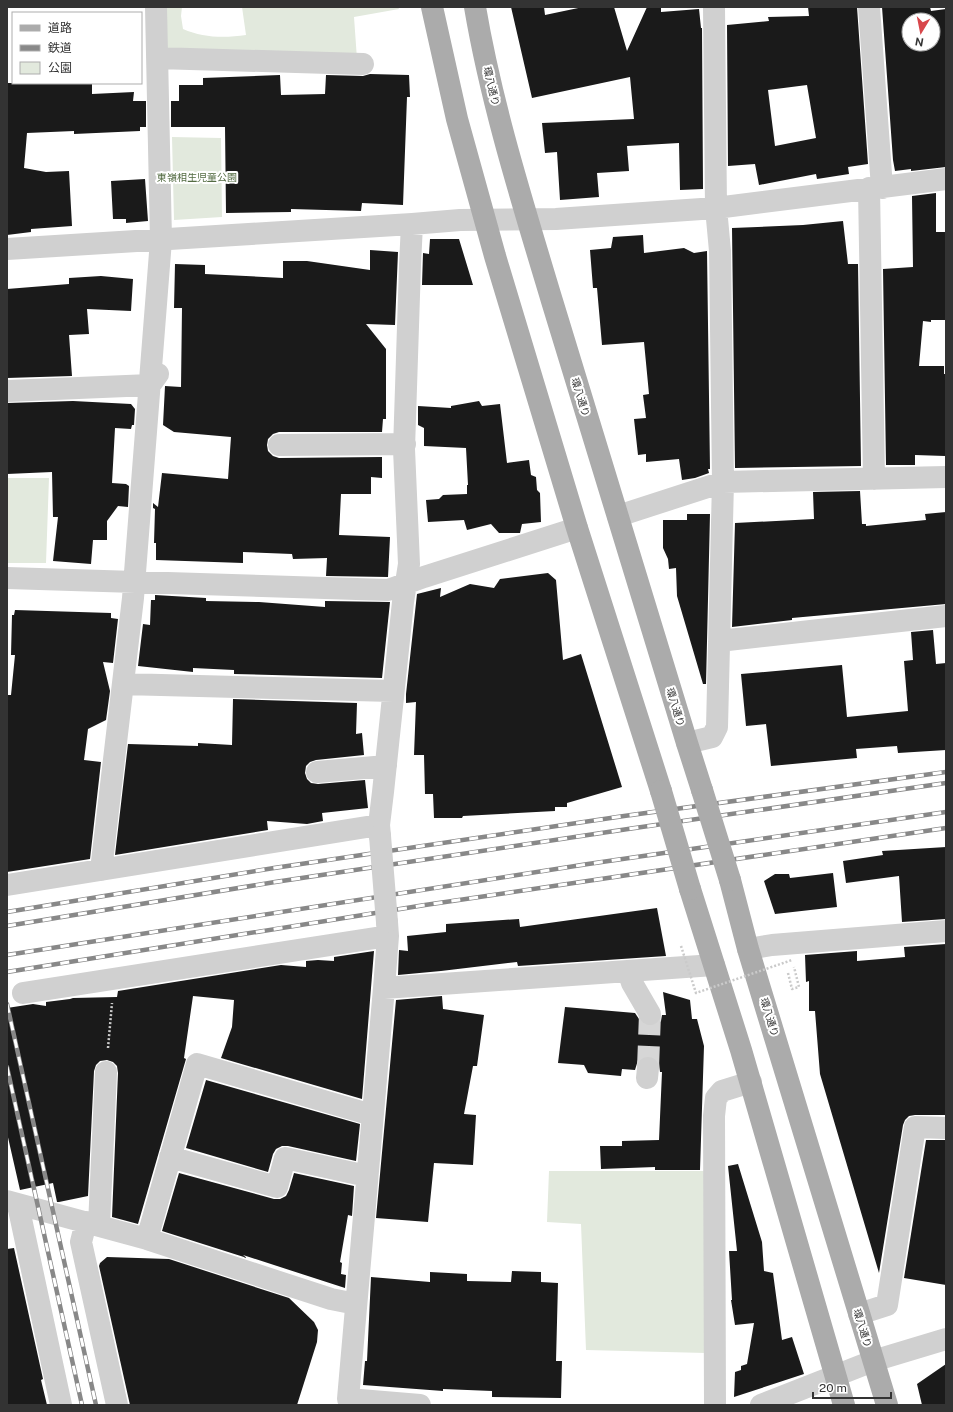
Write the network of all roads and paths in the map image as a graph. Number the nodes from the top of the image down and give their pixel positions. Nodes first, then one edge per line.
1 (156, 7) edge
2 (432, 7) edge
3 (475, 7) edge
4 (714, 7) edge
5 (869, 7) edge
6 (158, 58) junction
7 (363, 64) dead end
8 (946, 179) edge
9 (876, 188) junction
10 (716, 208) junction
11 (486, 219) junction
12 (529, 220) junction
13 (412, 224) junction
14 (161, 240) junction
15 (7, 249) edge
16 (155, 378) junction
17 (7, 391) edge
18 (279, 444) dead end
19 (405, 444) junction
20 (946, 477) edge
21 (874, 478) junction
22 (723, 482) junction
23 (618, 516) junction
24 (577, 528) junction
25 (7, 578) edge
26 (134, 582) junction
27 (405, 585) junction
28 (946, 616) edge
29 (719, 641) junction
30 (123, 684) junction
31 (393, 691) junction
32 (687, 743) junction
33 (386, 766) junction
34 (317, 772) dead end
35 (380, 831) junction
36 (101, 870) junction
37 (7, 885) edge
38 (388, 929) junction
39 (946, 931) edge
40 (682, 946) dead end
41 (748, 948) junction
42 (714, 964) junction
43 (628, 971) junction
44 (788, 973) dead end
45 (114, 979) junction
46 (384, 988) junction
47 (23, 993) dead end
48 (650, 1014) tunnel mouth
49 (106, 1072) joint
50 (751, 1082) junction
51 (372, 1115) junction
52 (946, 1128) edge
53 (170, 1157) junction
54 (367, 1176) junction
55 (13, 1203) edge
56 (92, 1224) junction
57 (146, 1239) junction
58 (356, 1304) junction
59 (859, 1314) junction
60 (946, 1339) edge
61 (873, 1361) junction
62 (835, 1377) junction
63 (62, 1405) edge
64 (117, 1405) edge
65 (420, 1405) edge
66 (715, 1405) edge
67 (761, 1405) edge
68 (844, 1405) edge
69 (887, 1405) edge

1 - 6 street
2 - 11 main road
3 - 12 main road, 環八通り
4 - 10 street
5 - 9 street
6 - 7 street
6 - 14 street
8 - 9 street
9 - 10 street
9 - 21 street
10 - 12 street
10 - 22 street
11 - 12 street
11 - 13 street
11 - 24 main road
12 - 23 main road, 環八通り
13 - 14 street
13 - 19 street
14 - 15 street
14 - 16 street
16 - 17 street
16 - 26 street
18 - 19 street
19 - 27 street
20 - 21 street
21 - 22 street
22 - 23 street
22 - 29 street
23 - 32 main road, 環八通り
24 - 27 street
24 - 42 main road, bridge
25 - 26 street
26 - 27 street
26 - 30 street
27 - 31 street
28 - 29 street
29 - 32 street
30 - 31 street
30 - 36 street
31 - 33 street
32 - 41 main road, 環八通り, bridge
33 - 34 street
33 - 35 street
35 - 36 street
35 - 38 street, bridge
36 - 37 street
38 - 45 street
38 - 46 street
39 - 41 street
40 - 44 path, bridge
41 - 59 main road, 環八通り
42 - 43 street
42 - 50 main road
43 - 46 street
43 - 48 street
45 - 47 street
45 - 49 path
46 - 51 street
49 - 56 street
50 - 62 main road
50 - 66 street
51 - 53 street
51 - 54 street
52 - 59 street
53 - 54 street
53 - 57 street
54 - 58 street
55 - 56 street
55 - 63 street
56 - 57 street
56 - 64 street
57 - 58 street
58 - 65 street
59 - 61 main road, 環八通り
60 - 61 street
61 - 62 street
61 - 69 main road, 環八通り
62 - 67 street
62 - 68 main road

